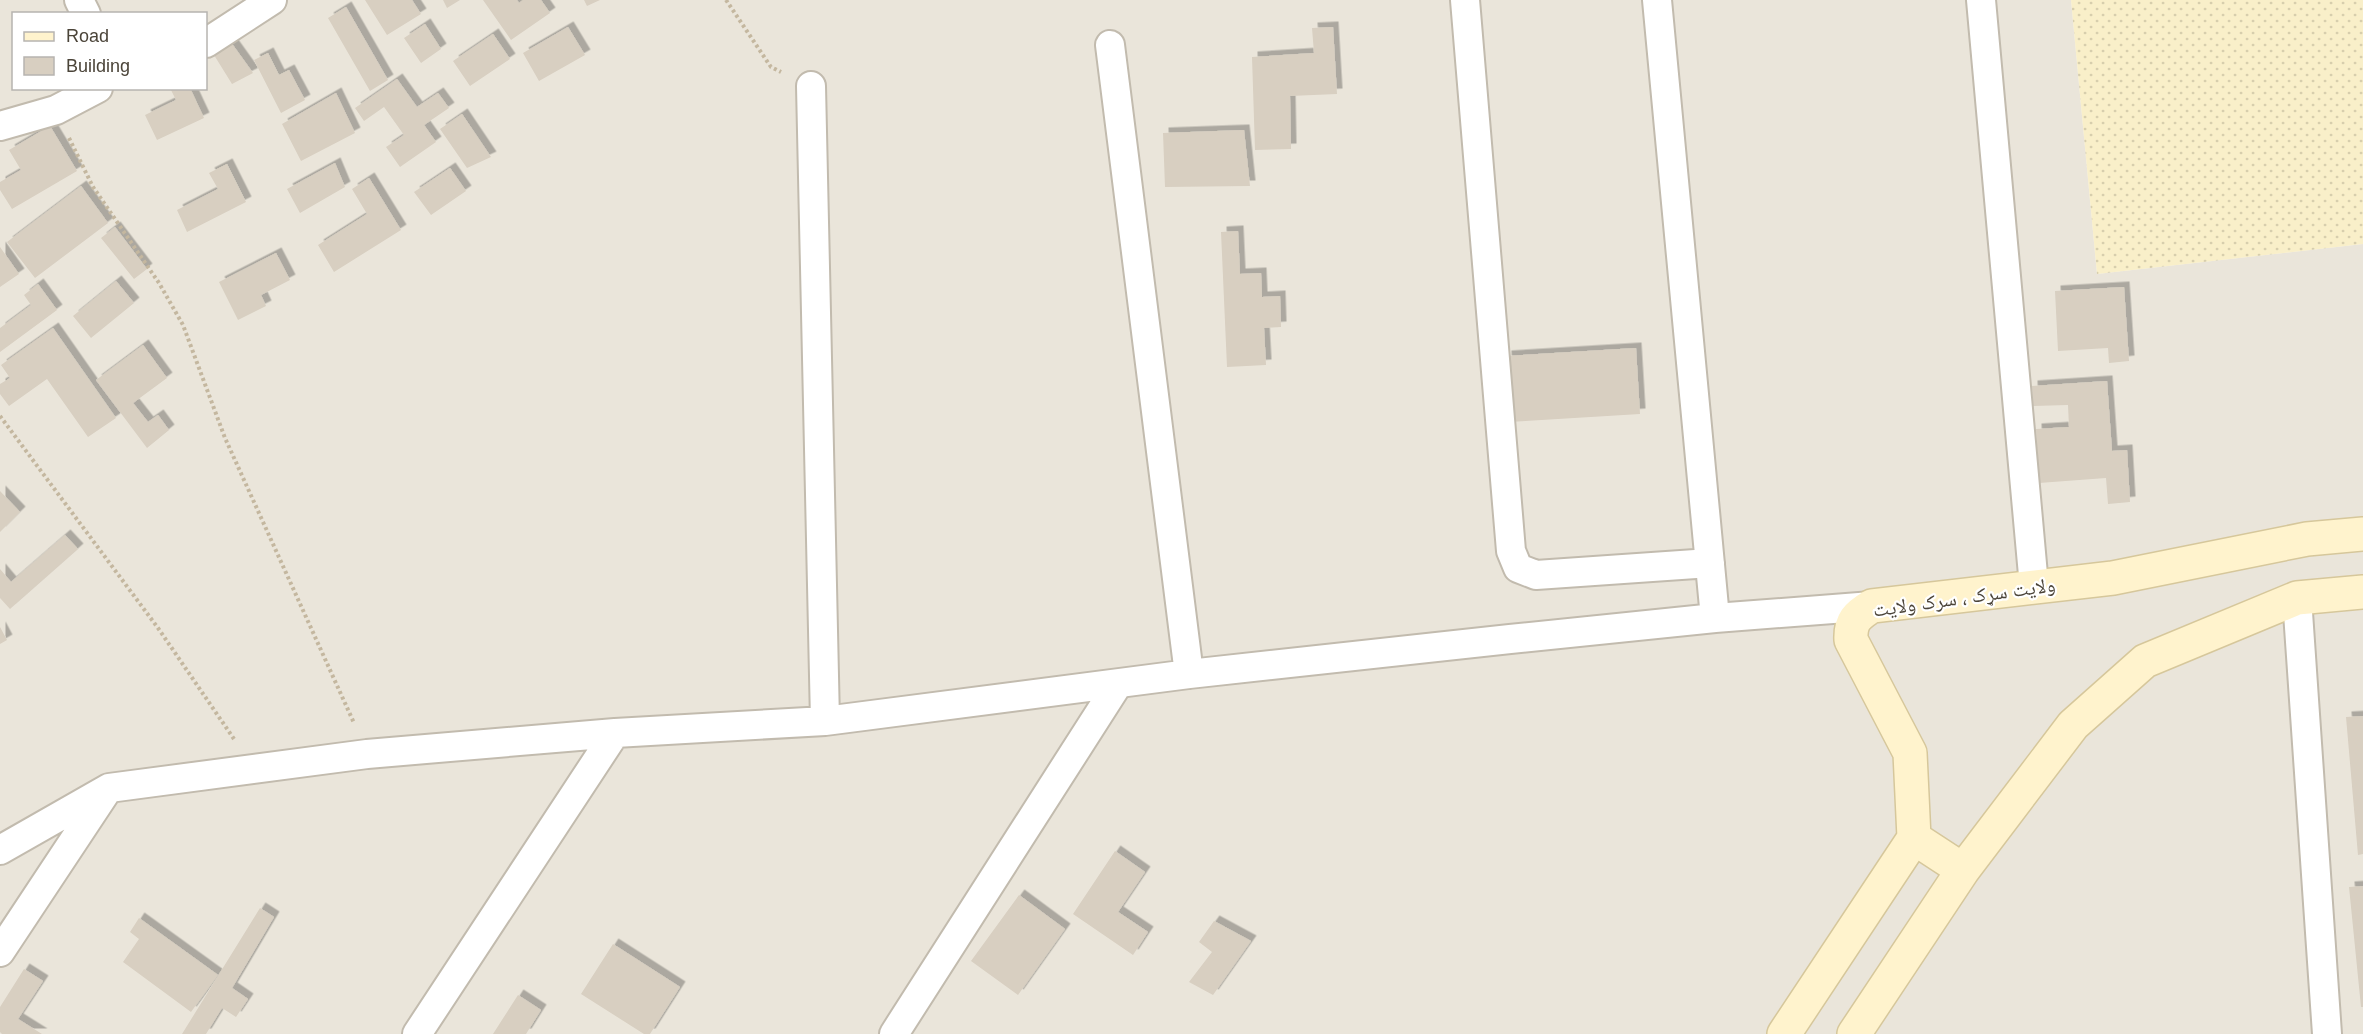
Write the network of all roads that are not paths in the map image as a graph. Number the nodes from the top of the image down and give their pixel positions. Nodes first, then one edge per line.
1 (272, 0) edge
2 (1464, 0) edge
3 (1657, 0) edge
4 (1981, 0) edge
5 (207, 42) edge
6 (1110, 45) dead end
7 (811, 86) road end
8 (94, 90) edge
9 (0, 126) edge
10 (2363, 534) edge
11 (1710, 563) junction
12 (2034, 586) junction
13 (2363, 592) edge
14 (2297, 598) junction
15 (1872, 606) junction
16 (1715, 618) junction
17 (1189, 674) junction
18 (1118, 684) junction
19 (825, 721) junction
20 (615, 733) junction
21 (109, 788) junction
22 (1914, 838) junction
23 (0, 850) edge
24 (1963, 870) junction
25 (0, 952) edge
26 (417, 1034) edge
27 (894, 1034) edge
28 (1784, 1034) edge
29 (1854, 1034) edge
30 (2327, 1034) edge

1 - 5 street
2 - 11 street
3 - 11 street
4 - 12 street
6 - 17 street
7 - 19 street
8 - 9 street
10 - 12 main road, ولایت سړک ، سرک ولایت
11 - 16 street
12 - 15 main road, ولایت سړک ، سرک ولایت
13 - 14 main road
14 - 24 main road
14 - 30 street
15 - 16 street
15 - 22 main road, ولایت سړک ، سرک ولایت
16 - 17 street
17 - 18 street
18 - 19 street
18 - 27 street
19 - 20 street
20 - 21 street
20 - 26 street
21 - 23 street
21 - 25 street
22 - 24 main road
22 - 28 main road
24 - 29 main road

